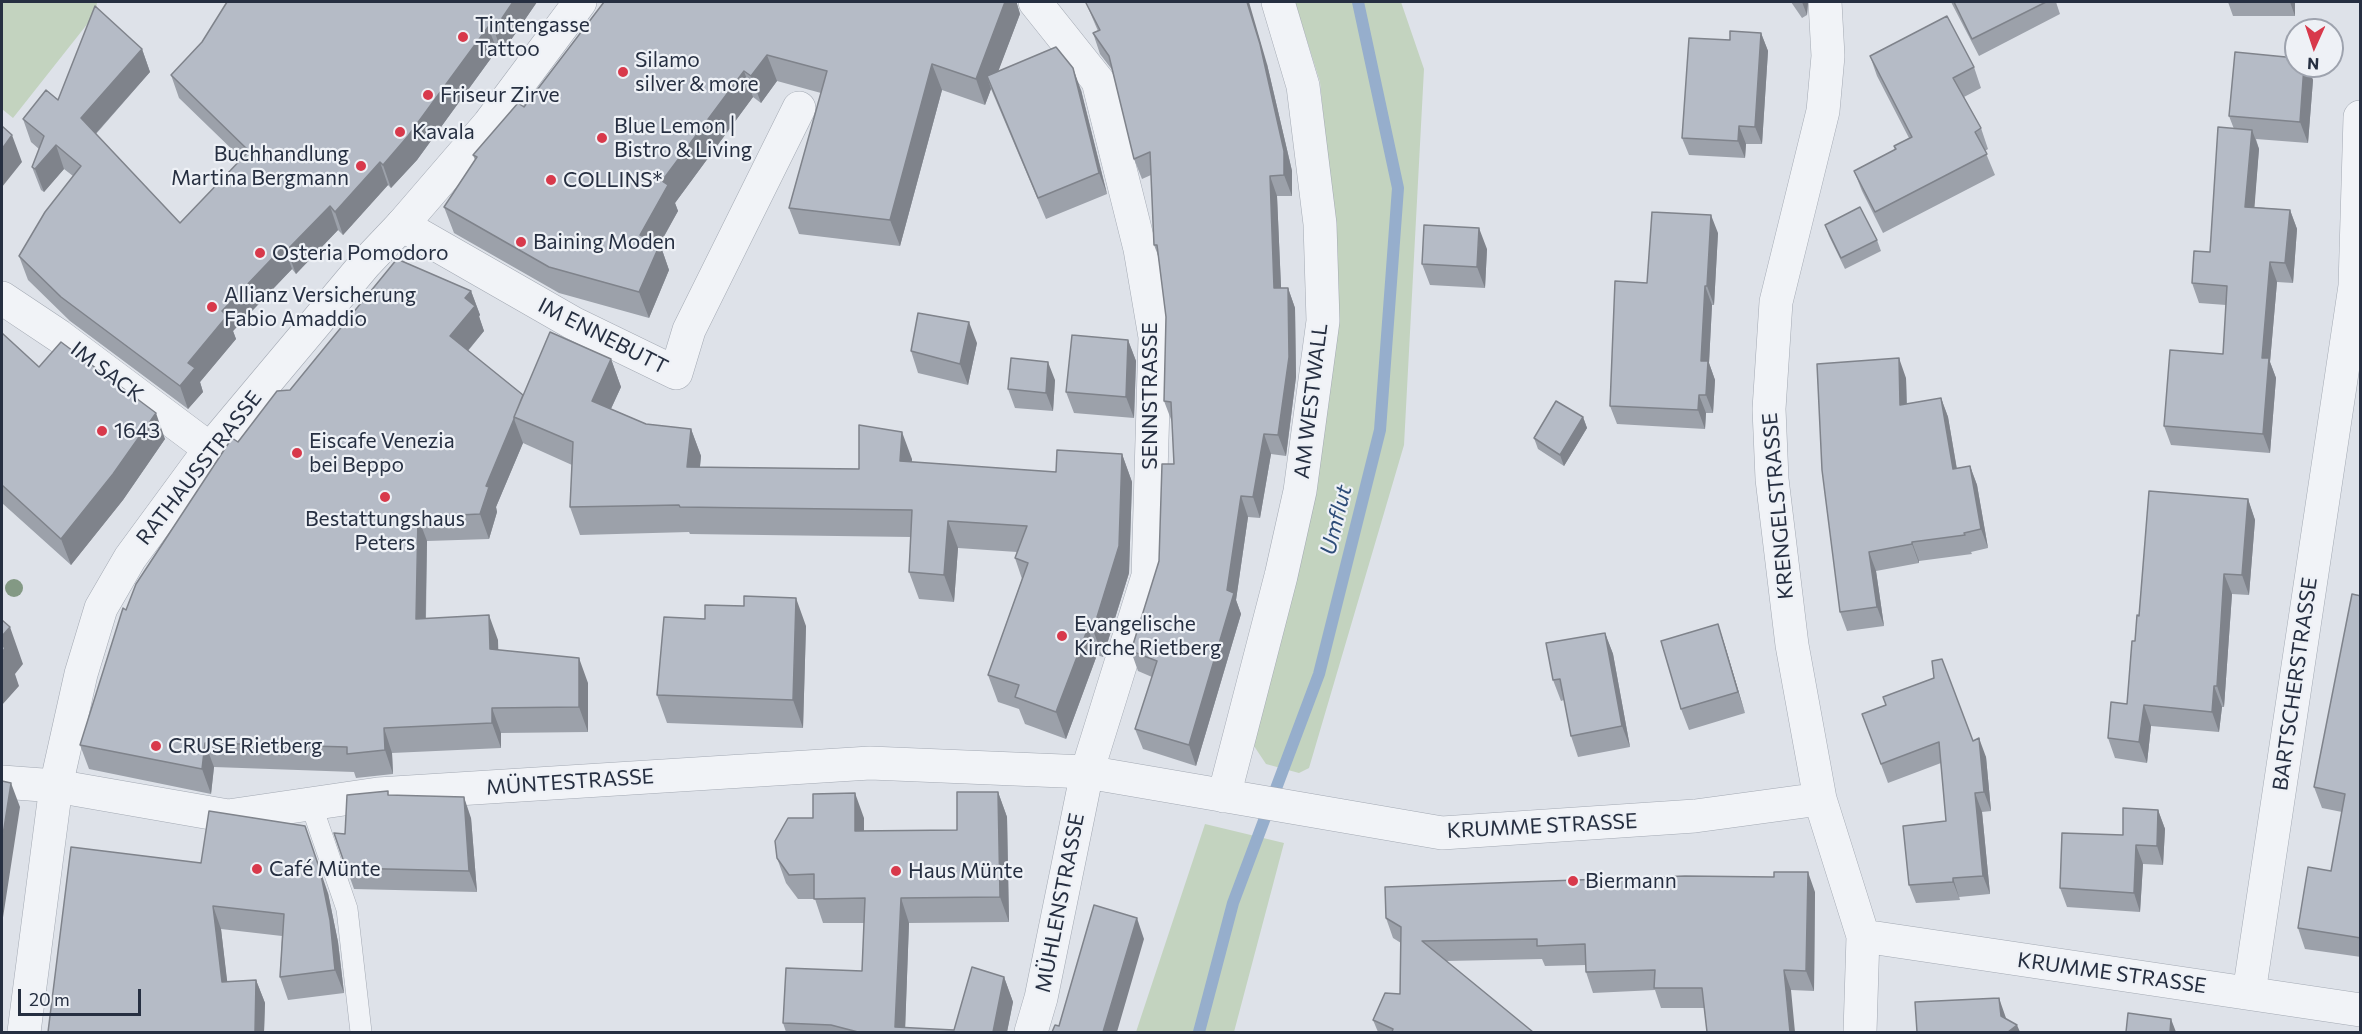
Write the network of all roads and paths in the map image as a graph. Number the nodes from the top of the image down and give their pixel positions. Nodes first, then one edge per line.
1 (580, 2) edge
2 (1035, 2) edge
3 (1278, 2) edge
4 (1825, 2) edge
5 (799, 108) dead end
6 (2361, 117) edge
7 (402, 225) junction
8 (2, 298) edge
9 (2351, 376) edge
10 (210, 449) junction
11 (1087, 772) junction
12 (2, 782) edge
13 (56, 786) junction
14 (1238, 799) junction
15 (1820, 799) junction
16 (310, 804) junction
17 (1863, 936) junction
18 (2249, 993) junction
19 (2361, 1010) edge
20 (24, 1032) edge
21 (361, 1032) edge
22 (1031, 1032) edge
23 (1860, 1032) edge

1 - 7 street, RATHAUSSTRASSE
2 - 11 street, SENNSTRASSE
3 - 14 street, AM WESTWALL
4 - 15 street, KRENGELSTRASSE
5 - 7 street, IM ENNEBUTT
6 - 9 street, BARTSCHERSTRASSE
7 - 10 street, RATHAUSSTRASSE
8 - 10 street, IM SACK
9 - 18 street, BARTSCHERSTRASSE
10 - 13 street, RATHAUSSTRASSE
11 - 14 street, KRUMME STRASSE
11 - 16 street, MÜNTESTRASSE
11 - 22 street, MÜHLENSTRASSE
12 - 13 street, MÜNTESTRASSE
13 - 16 street, MÜNTESTRASSE
13 - 20 street, RATHAUSSTRASSE
14 - 15 street, KRUMME STRASSE
15 - 17 street, KRENGELSTRASSE
16 - 21 lane
17 - 18 street, KRUMME STRASSE
17 - 23 street, KRENGELSTRASSE
18 - 19 street, KRUMME STRASSE

